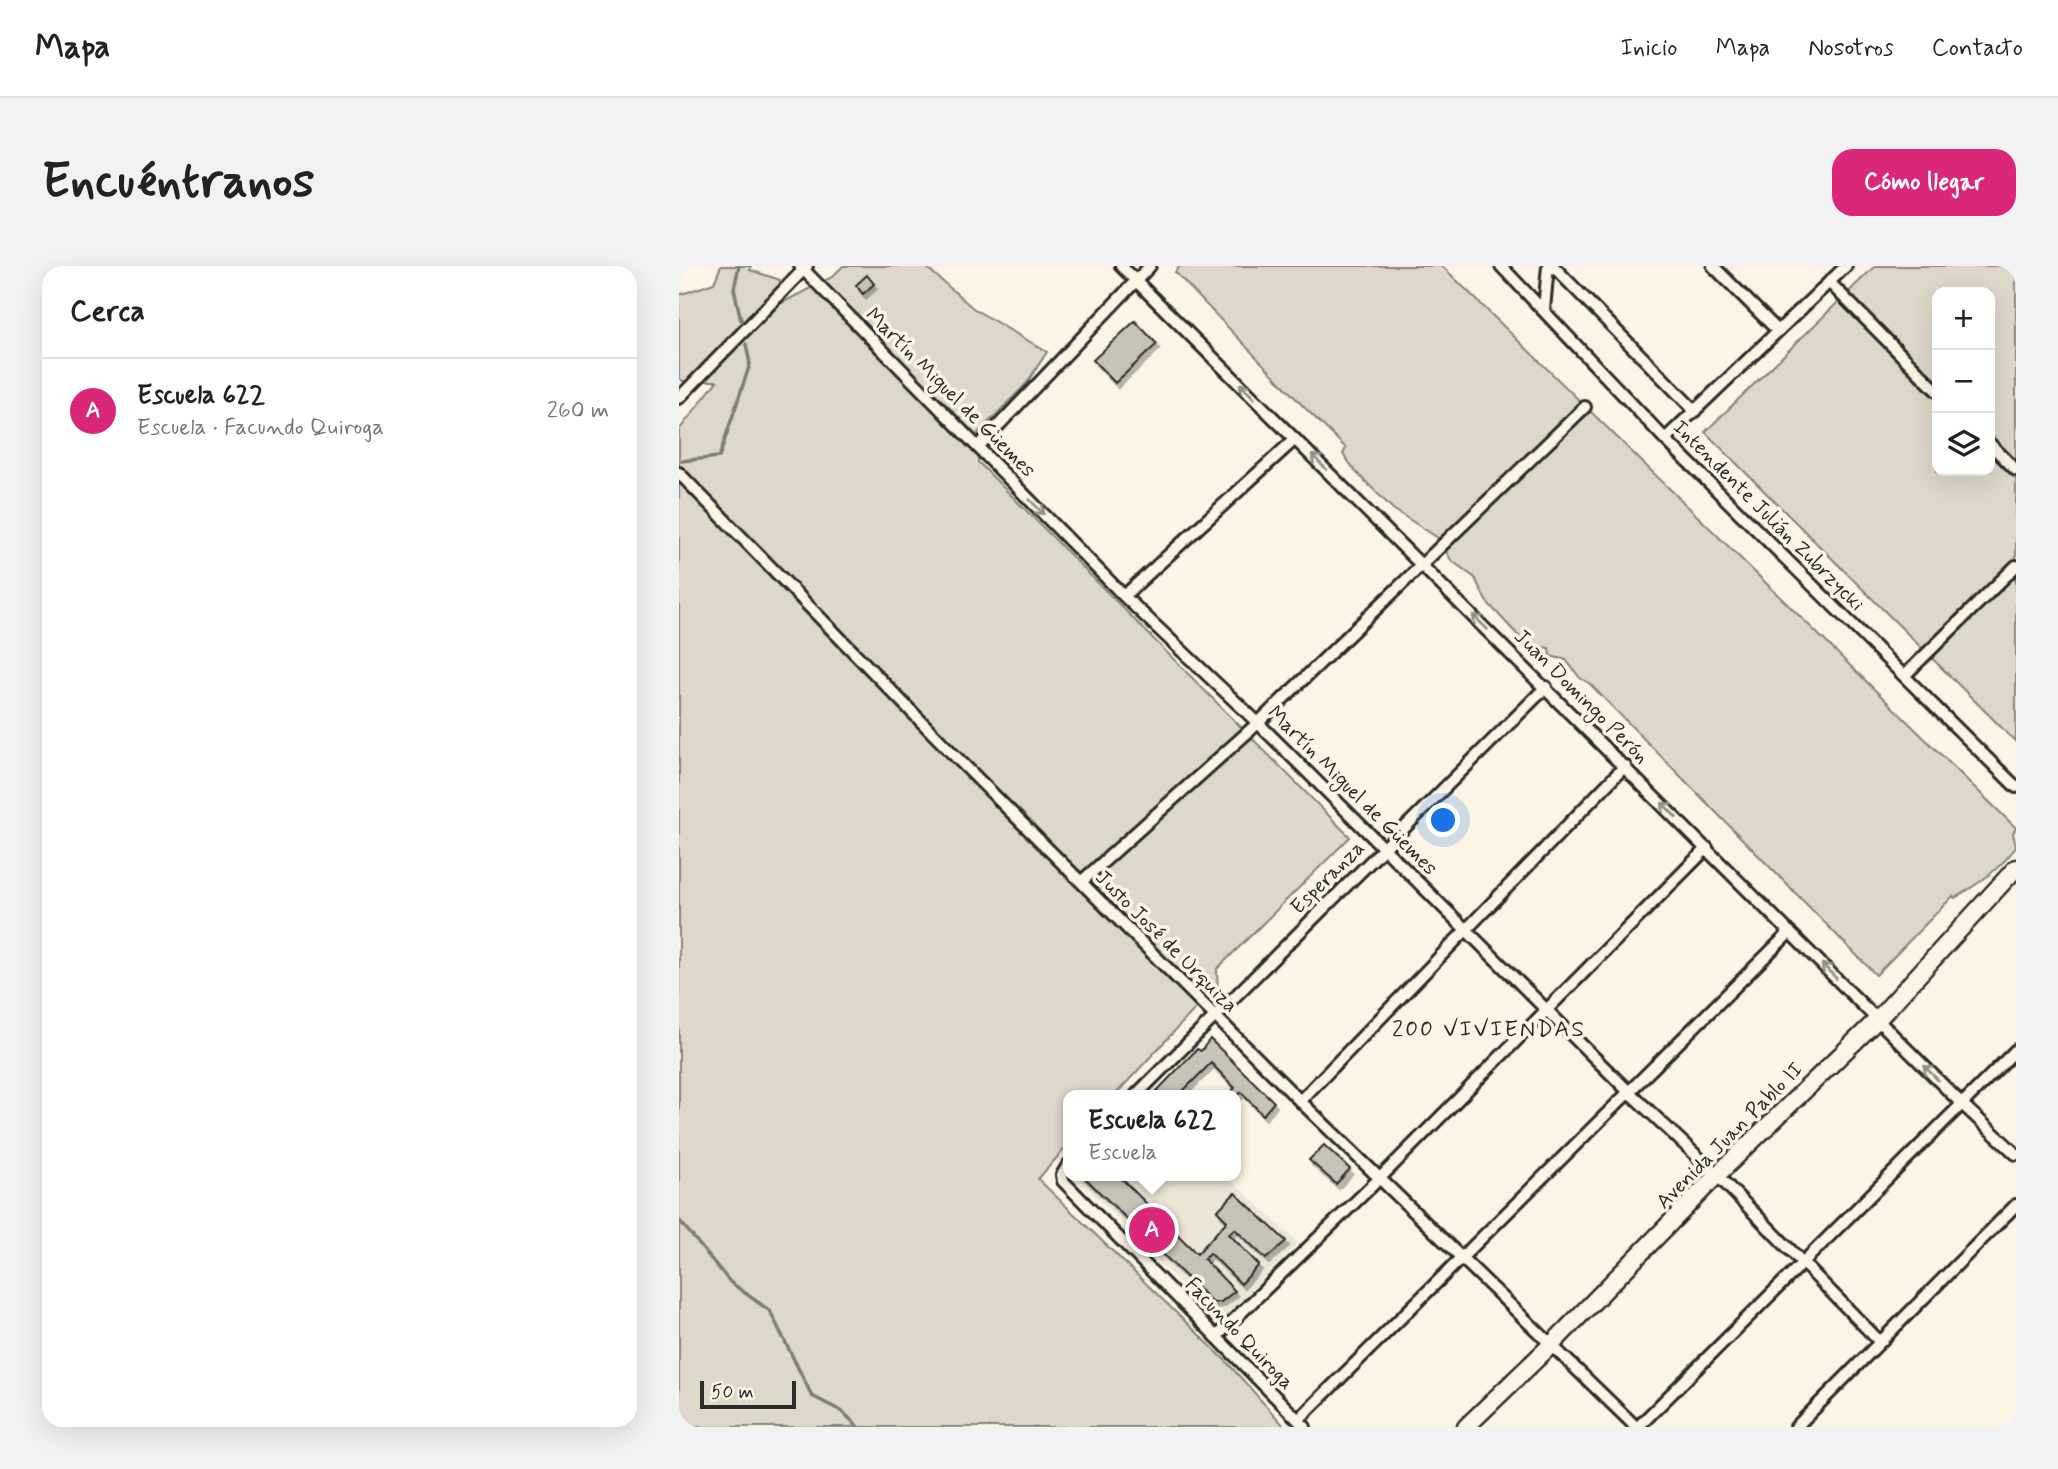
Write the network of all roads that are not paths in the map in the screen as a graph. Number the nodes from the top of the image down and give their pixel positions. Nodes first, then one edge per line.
1 (1122, 266) edge
2 (1150, 266) edge
3 (1501, 266) edge
4 (1548, 266) edge
5 (1553, 266) edge
6 (1713, 266) edge
7 (1846, 266) edge
8 (803, 267) edge
9 (1136, 280) junction
10 (1829, 282) junction
11 (1544, 309) junction
12 (1778, 331) junction
13 (1932, 386) edge
14 (679, 398) edge
15 (1585, 407) dead end
16 (1695, 411) junction
17 (1296, 439) junction
18 (1665, 439) junction
19 (978, 447) junction
20 (1995, 449) edge
21 (2016, 470) edge
22 (679, 473) edge
23 (1423, 565) junction
24 (2016, 566) edge
25 (1124, 596) junction
26 (1904, 676) junction
27 (1546, 687) junction
28 (1258, 723) junction
29 (1625, 766) junction
30 (2016, 787) edge
31 (1384, 848) junction
32 (1707, 848) junction
33 (2016, 868) edge
34 (1081, 882) junction
35 (1467, 930) junction
36 (1790, 932) junction
37 (1548, 1010) junction
38 (1215, 1016) junction
39 (1878, 1019) junction
40 (2016, 1050) edge
41 (1141, 1090) edge
42 (1629, 1092) junction
43 (1300, 1101) junction
44 (1963, 1105) junction
45 (2016, 1154) edge
46 (1717, 1175) junction
47 (1379, 1179) junction
48 (1063, 1181) edge
49 (2016, 1205) edge
50 (1461, 1259) junction
51 (1802, 1265) junction
52 (1216, 1337) junction
53 (1880, 1342) junction
54 (1551, 1345) junction
55 (1301, 1423) edge
56 (1465, 1427) edge
57 (1637, 1427) edge
58 (1795, 1427) edge

1 - 9 street, Juan Domingo Perón
2 - 9 street
3 - 11 street, Intendente Julián Zubrzycki
4 - 11 street
5 - 16 street
6 - 12 street
7 - 10 street
8 - 14 street
8 - 19 street, Martín Miguel de Güemes
17 -> 9 street, Juan Domingo Perón
9 - 19 street
10 - 12 street
10 - 13 street
11 - 18 street, Intendente Julián Zubrzycki
12 - 16 street
15 - 23 street
16 - 18 street
23 -> 17 street, Juan Domingo Perón
17 - 25 street
18 - 26 street, Intendente Julián Zubrzycki
19 -> 25 street, Martín Miguel de Güemes
20 - 21 street
22 - 34 street, Justo José de Urquiza
27 -> 23 street, Juan Domingo Perón
23 - 28 street
24 - 26 street
25 - 28 street, Martín Miguel de Güemes
26 - 30 street, Intendente Julián Zubrzycki
27 - 29 street, Juan Domingo Perón
27 - 31 street, Esperanza
28 - 31 street, Martín Miguel de Güemes
28 - 34 street
32 -> 29 street, Juan Domingo Perón
29 - 35 street
31 - 35 street, Martín Miguel de Güemes
31 - 38 street, Esperanza
32 - 36 street, Juan Domingo Perón
32 - 37 street
33 - 39 street, Avenida Juan Pablo II
34 - 38 street, Justo José de Urquiza
35 - 37 street, Martín Miguel de Güemes
35 - 43 street
39 -> 36 street, Juan Domingo Perón
36 - 42 street
37 - 42 street, Martín Miguel de Güemes
37 - 47 street
38 - 41 street, Esperanza
38 - 43 street, Justo José de Urquiza
44 -> 39 street, Juan Domingo Perón
39 - 46 street, Avenida Juan Pablo II
40 - 44 street
42 - 46 street, Martín Miguel de Güemes
42 - 50 street
43 - 47 street, Justo José de Urquiza
44 - 45 street, Juan Domingo Perón
44 - 51 street
46 - 51 street, Martín Miguel de Güemes
46 - 54 street, Avenida Juan Pablo II
47 - 50 street, Justo José de Urquiza
47 - 52 street
48 - 52 street, Facundo Quiroga
49 - 53 street
50 - 54 street, Justo José de Urquiza
50 - 55 street
51 - 53 street, Martín Miguel de Güemes
51 - 57 street
52 - 55 street, Facundo Quiroga
53 - 58 street
54 - 56 street, Avenida Juan Pablo II
54 - 57 street, Justo José de Urquiza

